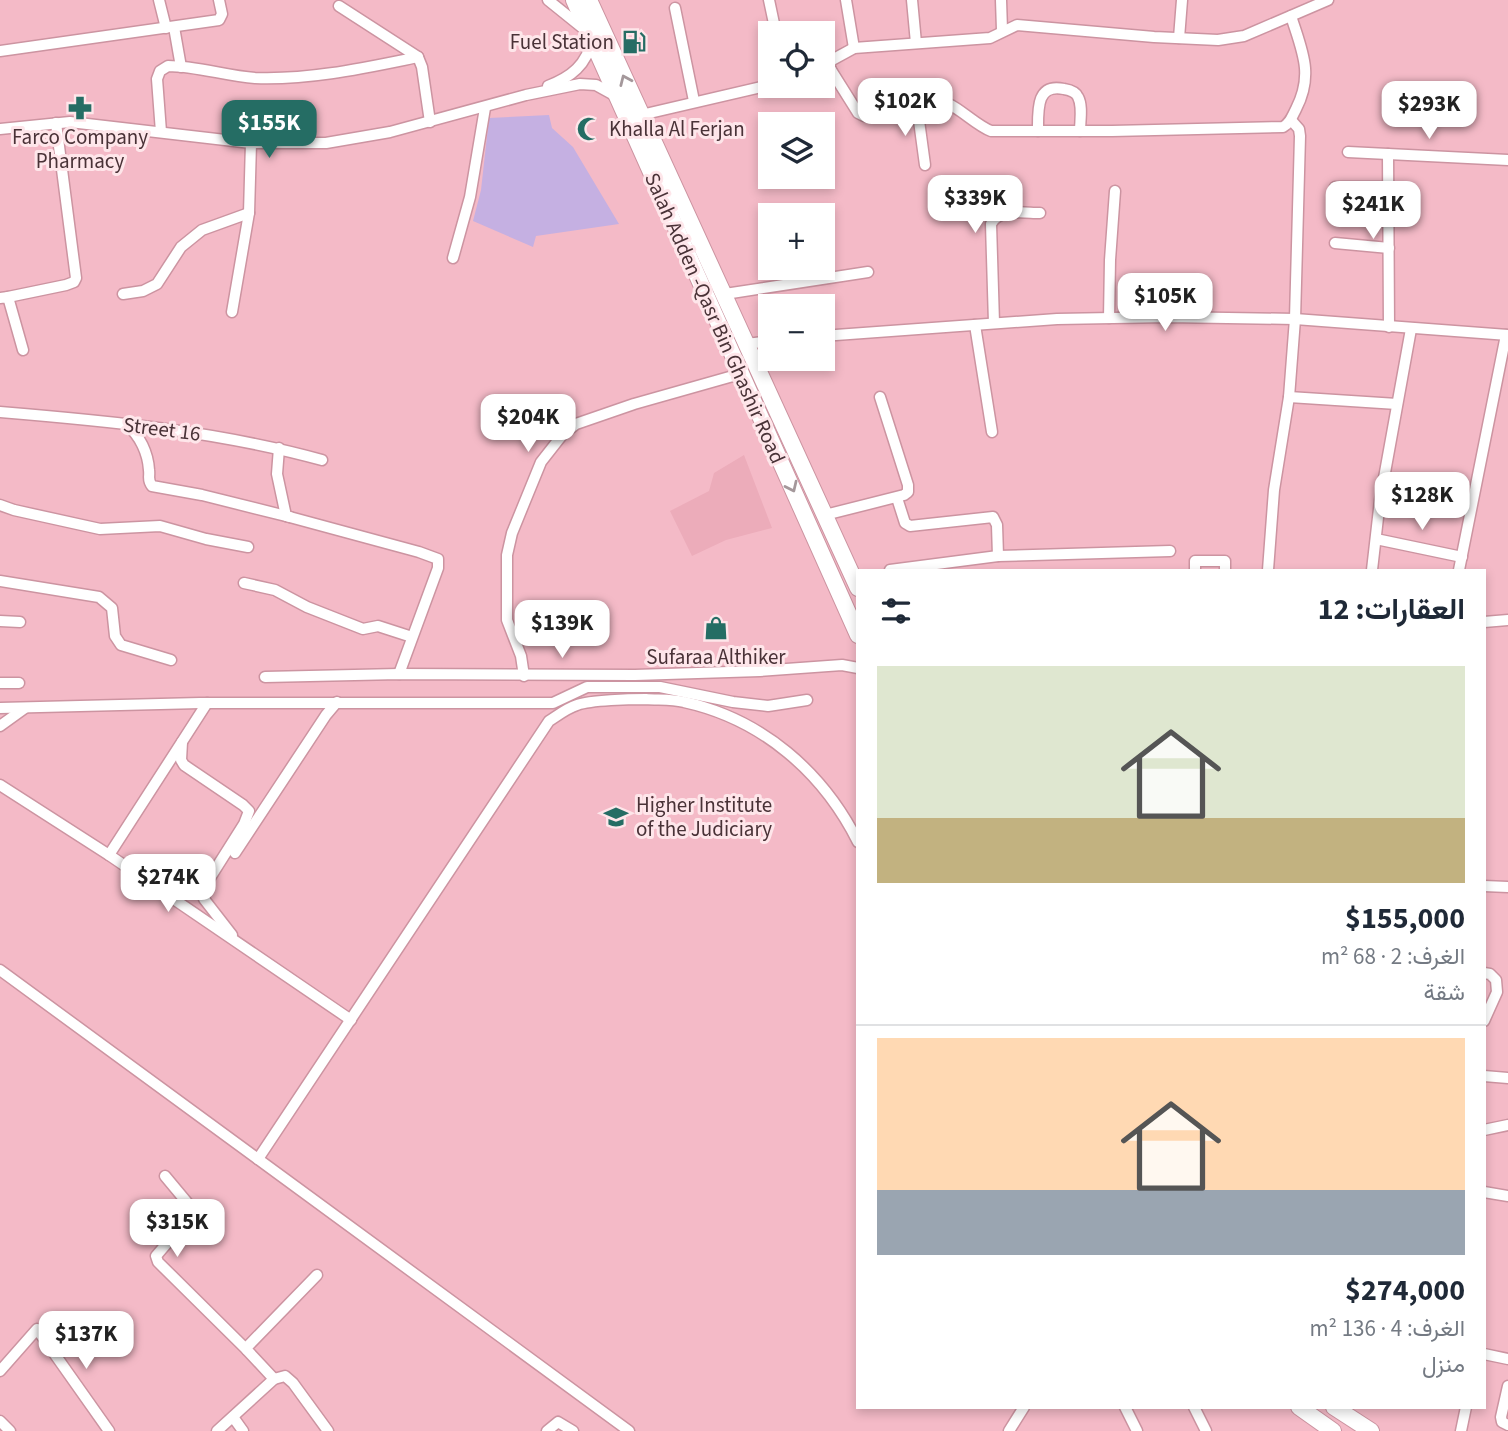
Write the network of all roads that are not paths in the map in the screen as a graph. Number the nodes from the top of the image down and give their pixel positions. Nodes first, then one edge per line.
1 (159, 0) edge
2 (219, 0) edge
3 (548, 0) edge
4 (574, 0) edge
5 (589, 0) edge
6 (769, 0) edge
7 (846, 0) edge
8 (912, 0) edge
9 (1001, 0) edge
10 (1182, 0) edge
11 (1328, 0) edge
12 (339, 6) dead end
13 (675, 8) dead end
14 (1291, 16) junction
15 (773, 21) edge
16 (170, 28) junction
17 (1002, 30) junction
18 (591, 37) junction
19 (1180, 38) junction
20 (916, 43) junction
21 (854, 48) junction
22 (0, 51) edge
23 (418, 57) junction
24 (835, 59) edge
25 (181, 67) junction
26 (835, 82) edge
27 (758, 88) edge
28 (526, 95) junction
29 (617, 97) junction
30 (694, 101) junction
31 (917, 106) junction
32 (485, 108) junction
33 (641, 115) junction
34 (1291, 120) junction
35 (430, 122) junction
36 (55, 124) junction
37 (0, 130) edge
38 (1038, 131) junction
39 (1080, 131) junction
40 (161, 132) junction
41 (251, 143) junction
42 (1348, 152) dead end
43 (1388, 154) junction
44 (1508, 160) edge
45 (925, 165) dead end
46 (1335, 187) dead end
47 (1389, 187) junction
48 (1115, 191) dead end
49 (1040, 213) dead end
50 (249, 214) junction
51 (1335, 243) dead end
52 (1389, 248) junction
53 (453, 258) dead end
54 (868, 272) dead end
55 (123, 294) dead end
56 (725, 294) junction
57 (4, 298) edge
58 (232, 312) dead end
59 (1109, 318) junction
60 (1295, 319) junction
61 (994, 323) junction
62 (975, 325) junction
63 (1389, 327) junction
64 (1411, 329) junction
65 (835, 335) edge
66 (1507, 335) edge
67 (758, 343) edge
68 (747, 344) junction
69 (23, 350) dead end
70 (740, 374) junction
71 (880, 397) dead end
72 (1289, 397) junction
73 (1397, 404) junction
74 (0, 412) edge
75 (127, 425) junction
76 (992, 432) dead end
77 (279, 449) junction
78 (322, 460) dead end
79 (897, 498) junction
80 (0, 505) edge
81 (825, 515) junction
82 (289, 517) junction
83 (1376, 539) junction
84 (248, 547) dead end
85 (1170, 551) dead end
86 (998, 556) junction
87 (1462, 557) junction
88 (898, 569) edge
89 (1195, 569) edge
90 (1225, 569) edge
91 (1268, 569) edge
92 (1372, 569) edge
93 (1459, 569) edge
94 (0, 581) edge
95 (856, 582) edge
96 (244, 583) dead end
97 (1508, 620) edge
98 (0, 621) edge
99 (20, 622) dead end
100 (1486, 622) edge
101 (856, 631) edge
102 (412, 638) junction
103 (172, 660) dead end
104 (856, 668) edge
105 (399, 674) junction
106 (524, 676) junction
107 (265, 677) dead end
108 (0, 683) edge
109 (19, 683) dead end
110 (807, 701) dead end
111 (337, 702) junction
112 (206, 703) junction
113 (0, 708) edge
114 (25, 708) junction
115 (0, 726) edge
116 (182, 742) junction
117 (0, 785) edge
118 (856, 838) edge
119 (109, 855) junction
120 (1486, 886) edge
121 (1508, 887) edge
122 (204, 899) junction
123 (239, 943) junction
124 (0, 970) edge
125 (1486, 973) edge
126 (1486, 1017) edge
127 (351, 1020) junction
128 (1486, 1076) edge
129 (1508, 1078) edge
130 (1508, 1125) edge
131 (1486, 1130) edge
132 (258, 1159) junction
133 (165, 1176) dead end
134 (1486, 1192) edge
135 (1508, 1196) edge
136 (317, 1275) dead end
137 (247, 1350) junction
138 (1486, 1354) edge
139 (1508, 1359) edge
140 (0, 1371) edge
141 (274, 1379) junction
142 (1508, 1386) edge
143 (1023, 1409) edge
144 (1126, 1409) edge
145 (1195, 1409) edge
146 (1302, 1409) edge
147 (1337, 1409) edge
148 (1466, 1409) edge
149 (233, 1417) junction
150 (0, 1421) edge
151 (1508, 1425) edge
152 (10, 1431) edge
153 (109, 1431) edge
154 (217, 1431) edge
155 (243, 1431) edge
156 (328, 1431) edge
157 (547, 1431) edge
158 (573, 1431) edge
159 (629, 1431) edge
160 (1009, 1431) edge
161 (1137, 1431) edge
162 (1206, 1431) edge
163 (1333, 1431) edge
164 (1371, 1431) edge
165 (1461, 1431) edge

1 - 16 street
2 - 16 street
3 - 18 street
4 - 18 highway, Salah Adden -Qasr Bin Ghashir Road
33 -> 5 highway
6 - 15 street
7 - 21 street
8 - 20 street
9 - 17 street
10 - 19 street
11 - 14 street
12 - 23 street
13 - 30 street
14 - 19 street
14 - 34 street
16 - 22 street
16 - 25 street
17 - 19 street
17 - 20 street
18 - 28 street
18 - 29 highway, Salah Adden -Qasr Bin Ghashir Road
20 - 21 street
21 - 24 street
23 - 25 street
23 - 35 street
25 - 40 street
26 - 31 street
27 - 30 street
28 - 29 street
28 - 32 street
29 - 70 highway, Salah Adden -Qasr Bin Ghashir Road
30 - 33 street
31 - 38 street
31 - 45 street
32 - 35 street
32 - 53 street
33 - 56 highway
34 - 39 street
34 - 60 street
35 - 41 street
36 - 37 street
36 - 40 street
36 - 57 street
38 - 39 street
38 - 39 street
40 - 41 street
41 - 50 street
42 - 43 street
43 - 44 street
43 - 47 street
46 - 47 street
47 - 52 street
48 - 59 street
49 - 61 street
50 - 55 street
50 - 58 street
51 - 52 street
52 - 63 street
54 - 56 street
56 - 68 highway
57 - 69 street
59 - 60 street
59 - 61 street
60 - 63 street
60 - 72 street
61 - 62 street
62 - 65 street
62 - 76 street
63 - 64 street
64 - 66 street
64 - 73 street
66 - 87 street
67 - 68 street
68 - 81 highway
70 -> 101 highway, Salah Adden -Qasr Bin Ghashir Road
70 - 106 street
71 - 79 street
72 - 73 street
72 - 91 street
73 - 83 street
74 - 75 street, Street 16
75 - 77 street, Street 16
75 - 82 street
77 - 78 street, Street 16
77 - 82 street
79 - 81 street
79 - 86 street
80 - 84 street
81 - 95 highway
82 - 102 street
83 - 87 street
83 - 92 street
85 - 86 street
86 - 88 street
87 - 93 street
89 - 90 street
94 - 103 street
96 - 102 street
97 - 100 street
98 - 99 street
102 - 105 street
104 - 106 street
105 - 106 street
105 - 107 street
108 - 109 street
110 - 111 street
111 - 112 street
111 - 122 street
112 - 114 street
112 - 116 street
113 - 114 street
114 - 115 street
116 - 119 street
116 - 122 street
117 - 119 street
118 - 127 street
119 - 123 street
120 - 121 street
122 - 123 street
123 - 127 street
124 - 132 street
125 - 126 street
127 - 132 street
128 - 129 street
130 - 131 street
132 - 159 street
133 - 137 street
134 - 135 street
136 - 137 street
137 - 141 street
138 - 139 street
140 - 153 street
141 - 149 street
141 - 156 street
142 - 151 street
143 - 160 street
144 - 161 street
145 - 162 street
146 - 163 highway
147 - 164 highway
148 - 165 street
149 - 154 street
149 - 155 street
150 - 152 street
157 - 158 street

